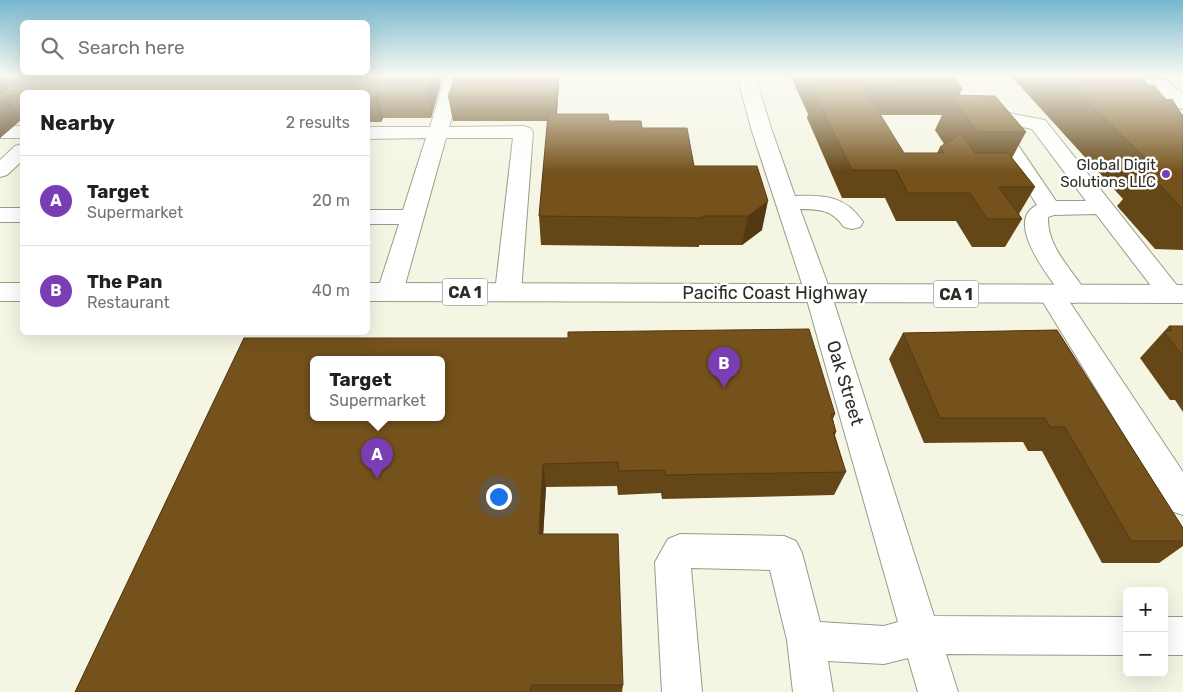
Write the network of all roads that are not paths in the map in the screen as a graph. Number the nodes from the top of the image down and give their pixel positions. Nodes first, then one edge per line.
1 (446, 107) edge
2 (755, 107) edge
3 (2, 123) edge
4 (20, 131) edge
5 (370, 133) edge
6 (438, 133) junction
7 (20, 152) edge
8 (0, 171) edge
9 (787, 202) junction
10 (1102, 207) junction
11 (1050, 208) junction
12 (0, 215) edge
13 (20, 215) edge
14 (370, 217) edge
15 (412, 217) junction
16 (852, 222) dead end
17 (0, 292) edge
18 (20, 292) edge
19 (378, 292) edge
20 (508, 292) junction
21 (818, 293) junction
22 (1062, 294) junction
23 (1177, 294) edge
24 (1183, 500) edge
25 (922, 635) junction
26 (1123, 636) edge
27 (1168, 636) edge
28 (1183, 636) edge
29 (806, 640) junction
30 (682, 692) edge
31 (813, 692) edge
32 (938, 692) edge

1 - 6 main road
2 - 9 main road, Oak Street
3 - 4 main road
5 - 6 main road
6 - 15 main road
6 - 20 main road
7 - 8 main road
9 - 16 main road
9 - 21 main road, Oak Street
10 - 11 main road
10 - 11 main road
10 - 23 main road
11 - 22 main road
12 - 13 main road
14 - 15 main road
15 - 19 main road
17 - 18 main road
19 - 20 main road, Pacific Coast Highway / CA 1
20 - 21 main road, Pacific Coast Highway / CA 1
21 - 22 main road, Pacific Coast Highway / CA 1
21 - 25 main road, Oak Street
22 - 23 main road, Pacific Coast Highway / CA 1
22 - 24 main road
25 - 26 main road
25 - 29 main road
25 - 32 main road, Oak Street
27 - 28 main road
29 - 30 main road
29 - 31 main road

